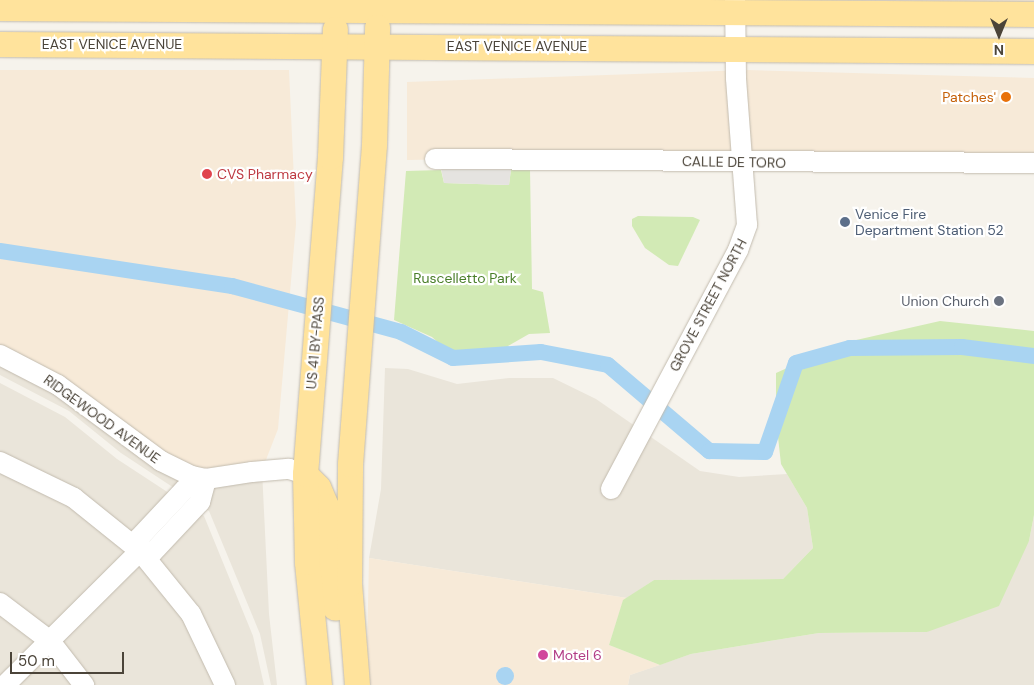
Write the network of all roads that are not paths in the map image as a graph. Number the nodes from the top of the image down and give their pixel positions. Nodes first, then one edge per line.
1 (335, 5) edge
2 (377, 5) edge
3 (735, 7) edge
4 (0, 8) edge
5 (1034, 14) edge
6 (0, 44) edge
7 (377, 44) junction
8 (334, 46) junction
9 (734, 47) junction
10 (1034, 51) edge
11 (435, 159) dead end
12 (743, 162) junction
13 (1034, 163) edge
14 (0, 355) edge
15 (0, 462) edge
16 (306, 474) junction
17 (206, 479) junction
18 (611, 490) dead end
19 (140, 551) junction
20 (0, 603) edge
21 (313, 639) junction
22 (50, 641) junction
23 (354, 656) junction
24 (6, 685) edge
25 (84, 685) edge
26 (225, 685) edge
27 (319, 685) edge
28 (335, 685) edge
29 (358, 685) edge

1 - 2 main road
1 - 4 main road
1 - 8 main road, US 41 BY-PASS
2 - 3 main road
2 - 7 main road
3 - 5 main road
3 - 9 street, GROVE STREET NORTH
6 - 8 main road, EAST VENICE AVENUE
7 - 8 main road, EAST VENICE AVENUE
7 - 9 main road, EAST VENICE AVENUE
7 - 23 main road
8 - 16 main road, US 41 BY-PASS
9 - 10 main road, EAST VENICE AVENUE
9 - 12 street, GROVE STREET NORTH
11 - 12 street, CALLE DE TORO
12 - 13 street, CALLE DE TORO
12 - 18 street, GROVE STREET NORTH
14 - 17 street, RIDGEWOOD AVENUE
15 - 19 street
16 - 17 street
16 - 21 main road, US 41 BY-PASS
16 - 23 main road
17 - 19 street
19 - 22 street
19 - 26 street
20 - 22 street
21 - 27 main road, US 41 BY-PASS
21 - 28 main road
22 - 24 street
22 - 25 street
23 - 29 main road

